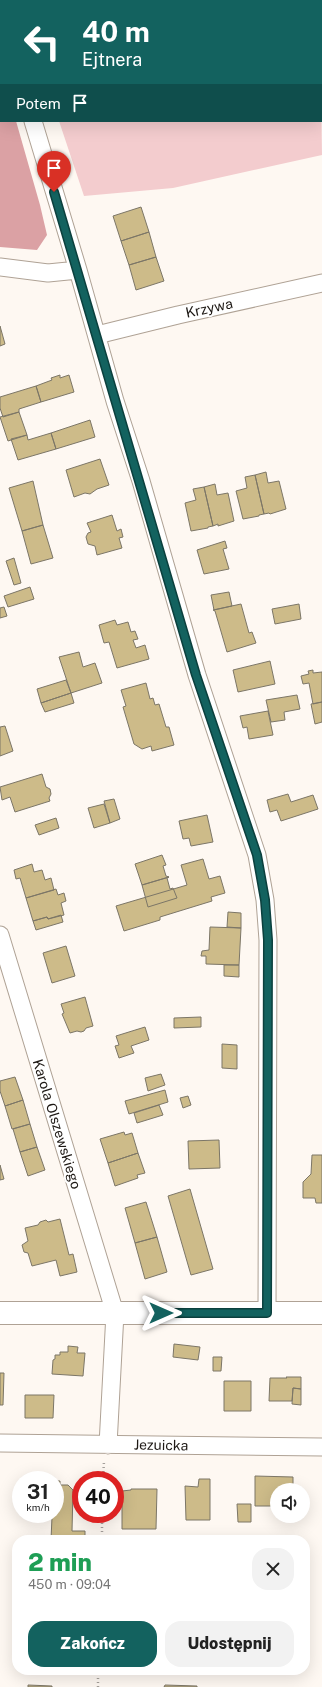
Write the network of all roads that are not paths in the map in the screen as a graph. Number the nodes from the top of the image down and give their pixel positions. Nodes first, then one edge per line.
1 (33, 122) edge
2 (0, 266) edge
3 (78, 270) junction
4 (322, 283) edge
5 (97, 335) junction
6 (0, 935) edge
7 (0, 1313) edge
8 (115, 1313) junction
9 (267, 1313) junction
10 (322, 1313) edge
11 (0, 1443) edge
12 (322, 1447) edge
13 (106, 1450) junction

1 - 3 street
2 - 3 street
3 - 5 street
4 - 5 street, Krzywa
5 - 9 street
6 - 8 street, Karola Olszewskiego
7 - 8 street
8 - 9 street
8 - 13 street, Karola Olszewskiego
9 - 10 street
11 - 13 street, Jezuicka
12 - 13 street, Jezuicka

